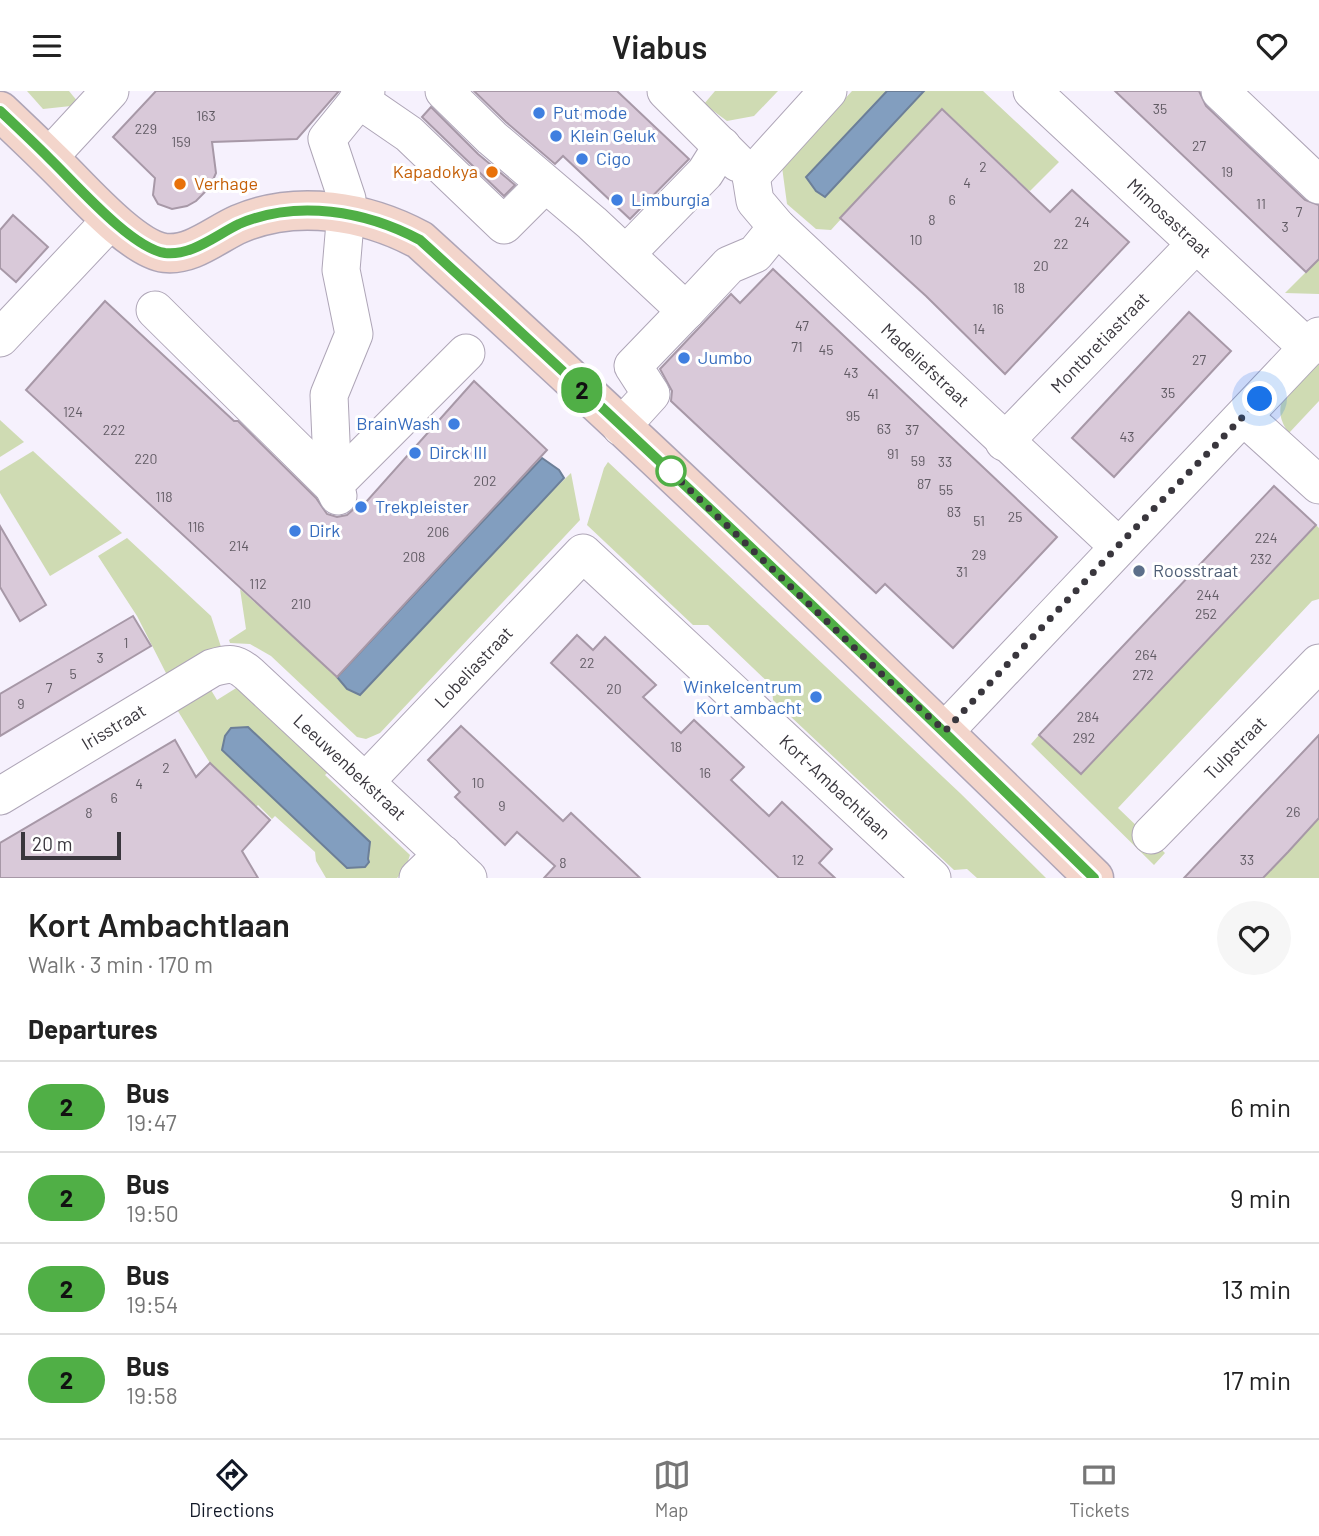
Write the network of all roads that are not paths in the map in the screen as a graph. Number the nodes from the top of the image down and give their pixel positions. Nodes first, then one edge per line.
1 (110, 91) edge
2 (444, 91) edge
3 (666, 91) edge
4 (828, 91) edge
5 (1031, 91) edge
6 (1220, 91) edge
7 (362, 95) edge
8 (0, 111) edge
9 (492, 138) junction
10 (722, 146) junction
11 (49, 157) junction
12 (751, 176) junction
13 (456, 179) junction
14 (545, 184) junction
15 (1319, 185) edge
16 (346, 215) junction
17 (111, 220) junction
18 (777, 227) junction
19 (1196, 244) junction
20 (626, 254) junction
21 (155, 310) dead end
22 (686, 311) junction
23 (0, 338) edge
24 (1313, 342) edge
25 (466, 353) dead end
26 (1244, 417) junction
27 (621, 427) junction
28 (1004, 442) junction
29 (1319, 485) edge
30 (338, 494) junction
31 (1118, 546) junction
32 (583, 554) joint
33 (230, 663) joint
34 (1319, 663) edge
35 (945, 731) junction
36 (365, 782) junction
37 (0, 796) edge
38 (1151, 835) dead end
39 (443, 870) edge
40 (932, 878) edge
41 (1094, 878) edge

1 - 11 street
2 - 9 street
3 - 10 street
4 - 12 street
5 - 19 street, Mimosastraat
6 - 15 street
7 - 13 street
7 - 16 street
8 - 11 street
9 - 13 street
9 - 14 street
10 - 12 street
10 - 20 street
11 - 17 street
12 - 18 street, Madeliefstraat
13 - 14 street
14 - 20 street
16 - 17 street
16 - 27 street
16 - 30 street
17 - 23 street
18 - 22 street
18 - 28 street, Madeliefstraat
19 - 24 street, Mimosastraat
19 - 28 street, Montbretiastraat
20 - 22 street
21 - 30 street
22 - 27 street
24 - 26 street
25 - 30 street
26 - 29 street
26 - 31 street
27 - 35 street
28 - 31 street, Madeliefstraat
31 - 35 street
32 - 36 street, Lobeliastraat
32 - 40 street, Kort-Ambachtlaan
33 - 36 street, Leeuwenbekstraat
33 - 37 street, Irisstraat
34 - 38 street, Tulpstraat
35 - 41 street
36 - 39 street, Leeuwenbekstraat

